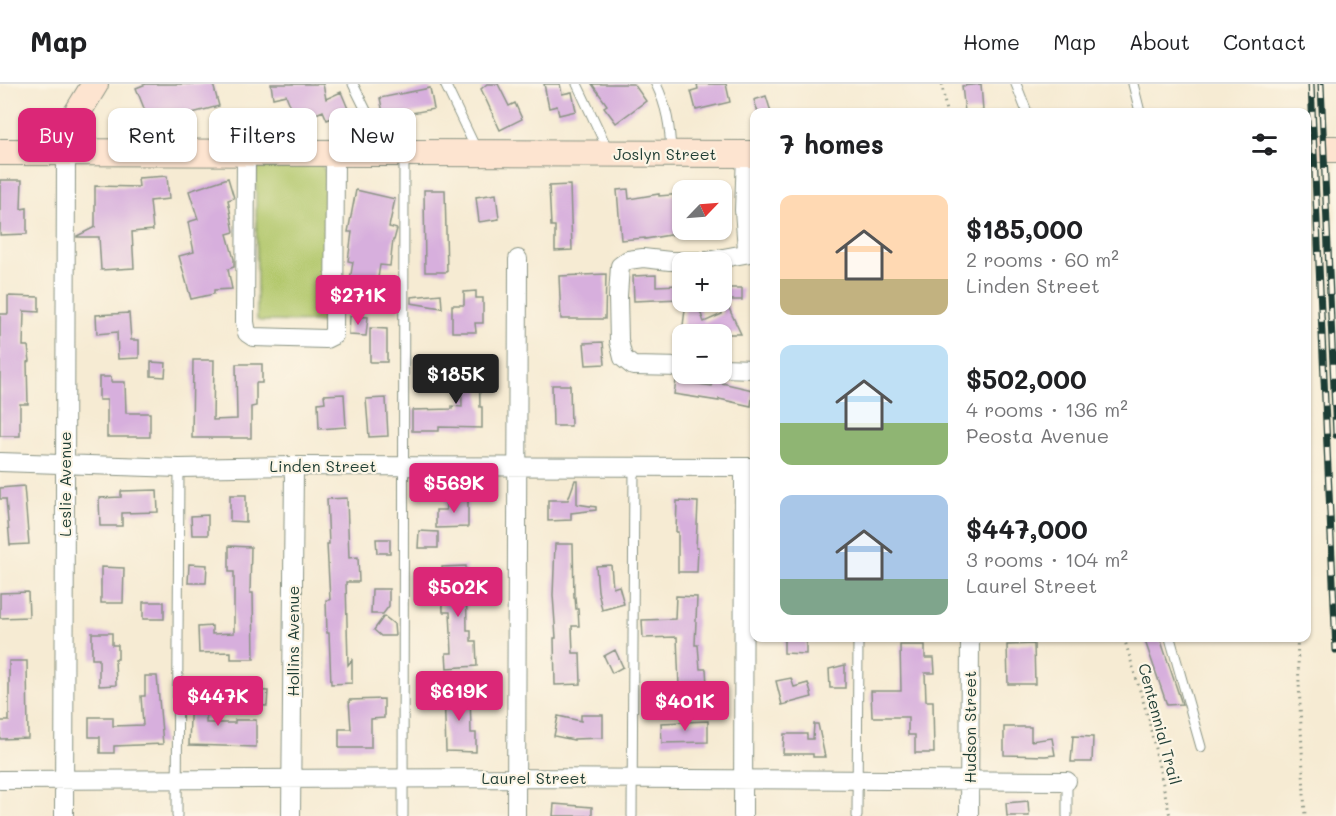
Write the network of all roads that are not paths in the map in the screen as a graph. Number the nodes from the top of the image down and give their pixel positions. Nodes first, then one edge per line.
1 (95, 84) edge
2 (353, 84) edge
3 (446, 84) edge
4 (577, 84) edge
5 (656, 84) edge
6 (1016, 84) edge
7 (1134, 84) edge
8 (368, 108) edge
9 (1025, 108) edge
10 (1139, 108) edge
11 (1311, 148) edge
12 (1336, 149) edge
13 (12, 152) edge
14 (96, 152) edge
15 (209, 153) edge
16 (416, 153) edge
17 (478, 153) junction
18 (610, 154) junction
19 (671, 154) junction
20 (750, 154) edge
21 (66, 162) edge
22 (246, 162) edge
23 (335, 162) edge
24 (395, 162) edge
25 (750, 252) edge
26 (750, 254) edge
27 (518, 259) dead end
28 (672, 368) edge
29 (732, 368) edge
30 (750, 369) edge
31 (0, 462) edge
32 (65, 464) junction
33 (294, 466) junction
34 (403, 466) junction
35 (518, 466) junction
36 (634, 466) junction
37 (749, 467) edge
38 (179, 468) junction
39 (858, 642) edge
40 (970, 642) edge
41 (1171, 642) edge
42 (1202, 747) dead end
43 (404, 778) junction
44 (516, 778) junction
45 (633, 778) junction
46 (743, 778) junction
47 (292, 779) junction
48 (858, 779) junction
49 (0, 780) edge
50 (64, 780) junction
51 (177, 780) junction
52 (969, 780) junction
53 (1067, 781) joint
54 (64, 816) edge
55 (177, 816) edge
56 (291, 816) edge
57 (403, 816) edge
58 (516, 816) edge
59 (632, 816) edge
60 (743, 816) edge
61 (857, 816) edge
62 (969, 816) edge
63 (1067, 816) edge

1 - 13 street
2 - 8 lane
3 - 17 lane
4 - 18 lane
5 - 19 lane
6 - 9 lane
7 - 10 lane
11 - 12 street
14 - 15 street, Joslyn Street
16 - 17 street, Joslyn Street
17 - 18 street, Joslyn Street
18 - 19 street, Joslyn Street
19 - 20 street, Joslyn Street
20 - 25 street
21 - 32 street, Leslie Avenue
22 - 23 street
24 - 34 lane
26 - 28 street
27 - 35 street
29 - 30 street
31 - 32 street, Linden Street
32 - 38 street, Linden Street
32 - 50 street, Leslie Avenue
33 - 34 street, Linden Street
33 - 38 street, Linden Street
33 - 47 street, Hollins Avenue
34 - 35 street, Linden Street
34 - 43 lane
35 - 36 street, Linden Street
35 - 44 street
36 - 37 street, Linden Street
36 - 45 lane
37 - 46 street
38 - 51 lane
39 - 48 lane
40 - 52 street, Hudson Street
41 - 42 lane
43 - 44 street, Laurel Street
43 - 47 street, Laurel Street
43 - 57 lane
44 - 45 street, Laurel Street
44 - 58 street
45 - 46 street, Laurel Street
45 - 59 lane
46 - 48 street, Laurel Street
46 - 60 street
47 - 51 street, Laurel Street
47 - 56 street, Hollins Avenue
48 - 52 street, Laurel Street
48 - 61 lane
49 - 50 street, Laurel Street
50 - 51 street, Laurel Street
50 - 54 street, Leslie Avenue
51 - 55 lane
52 - 53 street, Laurel Street
52 - 62 street, Hudson Street
53 - 63 lane

